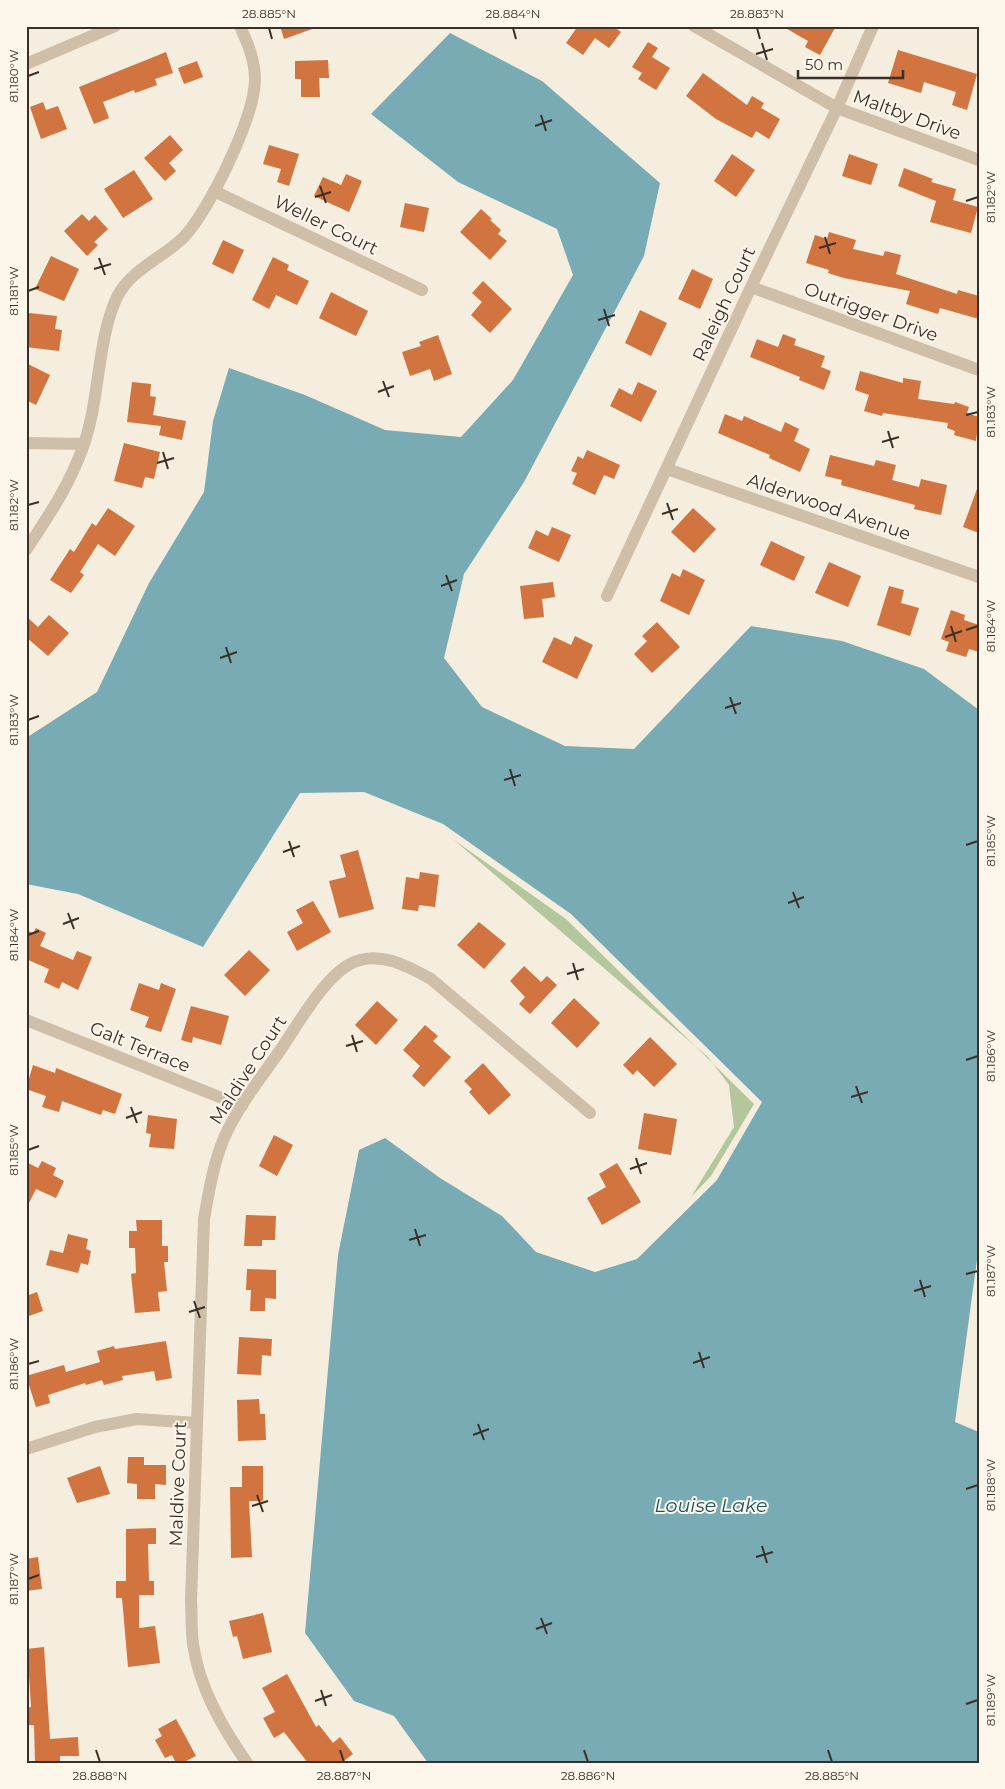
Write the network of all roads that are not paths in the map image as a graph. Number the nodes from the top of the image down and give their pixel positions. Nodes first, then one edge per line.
1 (115, 26) edge
2 (240, 26) edge
3 (694, 26) edge
4 (872, 26) edge
5 (26, 64) edge
6 (837, 108) junction
7 (979, 160) edge
8 (216, 192) junction
9 (751, 287) junction
10 (422, 290) dead end
11 (979, 370) edge
12 (26, 443) edge
13 (84, 444) junction
14 (667, 469) junction
15 (26, 550) edge
16 (979, 577) edge
17 (607, 596) dead end
18 (26, 1020) edge
19 (242, 1106) junction
20 (590, 1113) dead end
21 (197, 1423) junction
22 (26, 1449) edge
23 (247, 1763) edge

1 - 5 street
2 - 8 street
3 - 6 street, Maltby Drive
4 - 6 street, Raleigh Court
6 - 7 street, Maltby Drive
6 - 9 street, Raleigh Court
8 - 10 street, Weller Court
8 - 13 street
9 - 11 street, Outrigger Drive
9 - 14 street, Raleigh Court
12 - 13 street
13 - 15 street
14 - 16 street, Alderwood Avenue
14 - 17 street, Raleigh Court
18 - 19 street, Galt Terrace
19 - 20 street, Maldive Court
19 - 21 street, Maldive Court
21 - 22 street
21 - 23 street, Maldive Court

